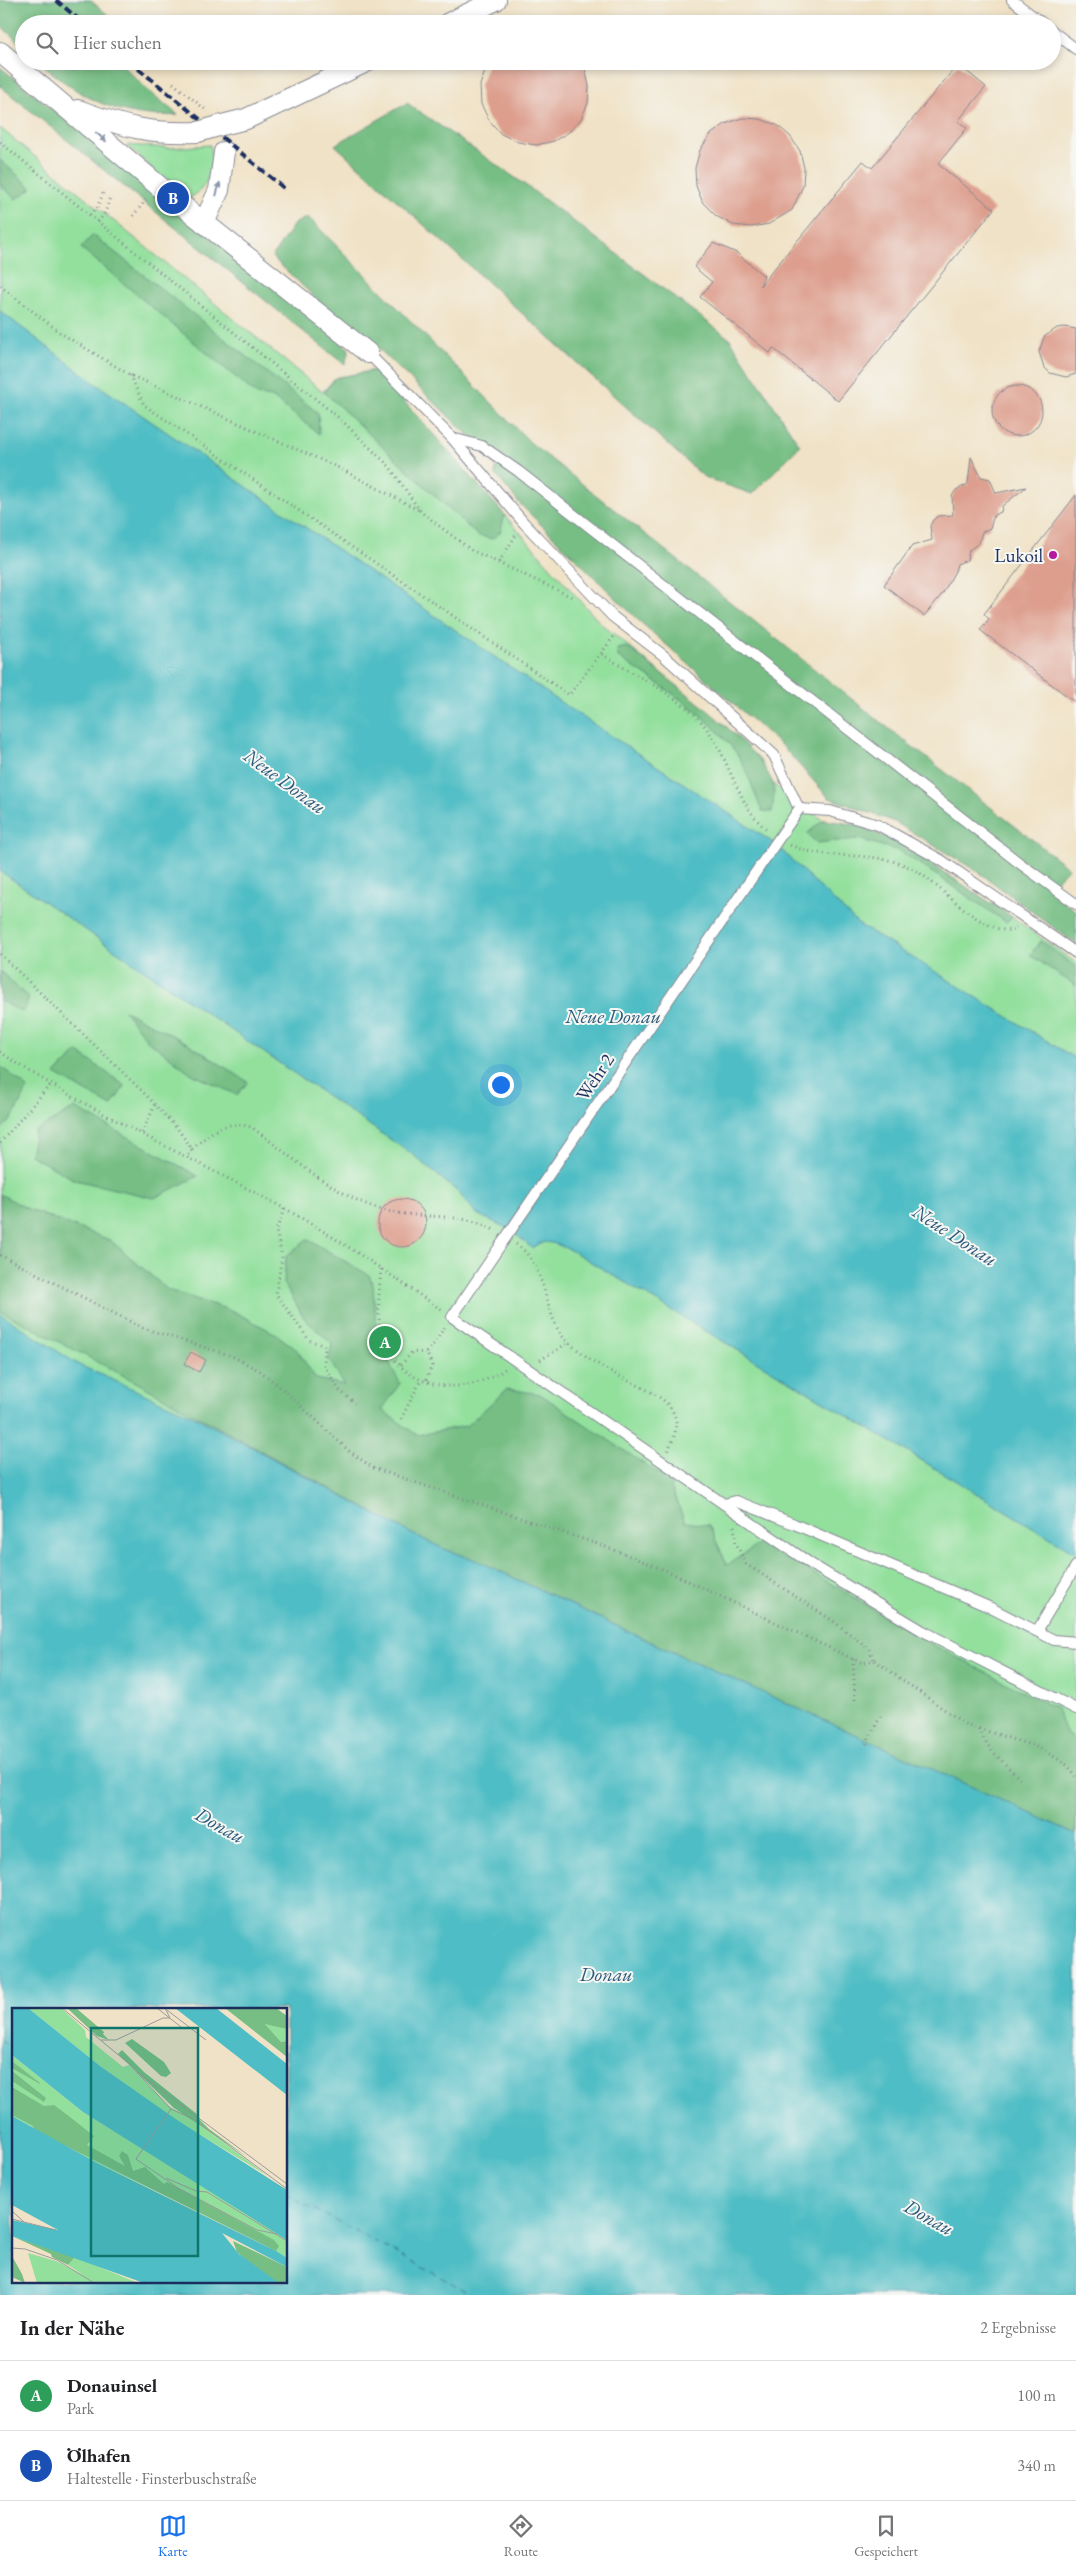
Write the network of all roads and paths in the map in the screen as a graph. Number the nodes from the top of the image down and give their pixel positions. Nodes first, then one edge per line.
1 (496, 0) edge
2 (1012, 0) edge
3 (465, 15) edge
4 (1031, 15) edge
5 (1061, 38) edge
6 (1076, 49) edge
7 (0, 52) edge
8 (15, 64) edge
9 (22, 70) edge
10 (349, 70) edge
11 (173, 84) dead end
12 (65, 105) junction
13 (216, 119) junction
14 (198, 132) junction
15 (0, 142) edge
16 (224, 152) joint
17 (104, 191) dead end
18 (110, 197) dead end
19 (141, 206) dead end
20 (90, 215) junction
21 (133, 216) dead end
22 (98, 222) junction
23 (204, 223) junction
24 (0, 286) edge
25 (368, 353) joint
26 (130, 375) junction
27 (452, 438) junction
28 (421, 512) junction
29 (524, 523) junction
30 (499, 562) junction
31 (577, 600) dead end
32 (622, 624) junction
33 (800, 809) junction
34 (1076, 904) edge
35 (1076, 953) edge
36 (0, 954) edge
37 (0, 1052) edge
38 (50, 1085) junction
39 (156, 1105) junction
40 (142, 1133) junction
41 (274, 1143) dead end
42 (0, 1144) edge
43 (192, 1149) junction
44 (186, 1156) junction
45 (284, 1209) junction
46 (0, 1255) edge
47 (381, 1268) junction
48 (452, 1317) junction
49 (438, 1336) dead end
50 (568, 1342) dead end
51 (427, 1353) junction
52 (516, 1361) junction
53 (538, 1362) dead end
54 (401, 1365) junction
55 (421, 1380) junction
56 (425, 1382) junction
57 (355, 1403) dead end
58 (670, 1407) dead end
59 (401, 1419) dead end
60 (662, 1460) junction
61 (724, 1504) junction
62 (734, 1529) dead end
63 (1076, 1566) edge
64 (1037, 1631) junction
65 (1076, 1642) edge
66 (853, 1659) junction
67 (874, 1660) junction
68 (856, 1700) dead end
69 (1076, 1709) edge
70 (881, 1715) dead end
71 (978, 1729) junction
72 (866, 1744) dead end
73 (1076, 1776) edge
74 (1020, 1779) dead end

1 - 3 street
2 - 4 lane
5 - 6 lane
7 - 8 street
9 - 12 street
10 - 13 street
11 - 13 path
12 - 14 street
12 -> 23 street
13 - 14 street, bridge
14 - 16 lane
15 - 20 path
23 -> 16 street
17 - 20 path
18 - 22 path
19 - 21 path
20 - 22 path
22 - 28 path
23 - 25 street
24 - 26 path
25 - 27 lane
26 - 28 path
26 - 32 path
27 - 29 lane
27 - 34 lane
28 - 30 path
29 - 30 path
29 - 32 lane
30 - 31 path
32 - 33 lane
33 - 35 lane
33 - 48 lane, Wehr 2, bridge
36 - 39 path
37 - 38 path
38 - 40 path
38 - 42 path
39 - 40 path
39 - 43 path
40 - 44 path
41 - 43 path
43 - 44 path
44 - 45 path
45 - 47 path
45 - 57 path
46 - 66 path
47 - 48 path
47 - 54 path
48 - 52 lane
49 - 51 path
50 - 53 path
51 - 54 path
51 - 56 path
52 - 56 path
52 - 60 lane
54 - 55 path
55 - 56 path
55 - 59 path
58 - 60 path
60 - 61 lane
61 - 64 lane
61 - 69 lane
62 - 67 path
63 - 64 lane
64 - 65 lane
66 - 67 path
66 - 68 path
67 - 71 path
70 - 72 path
71 - 73 path
71 - 74 path

